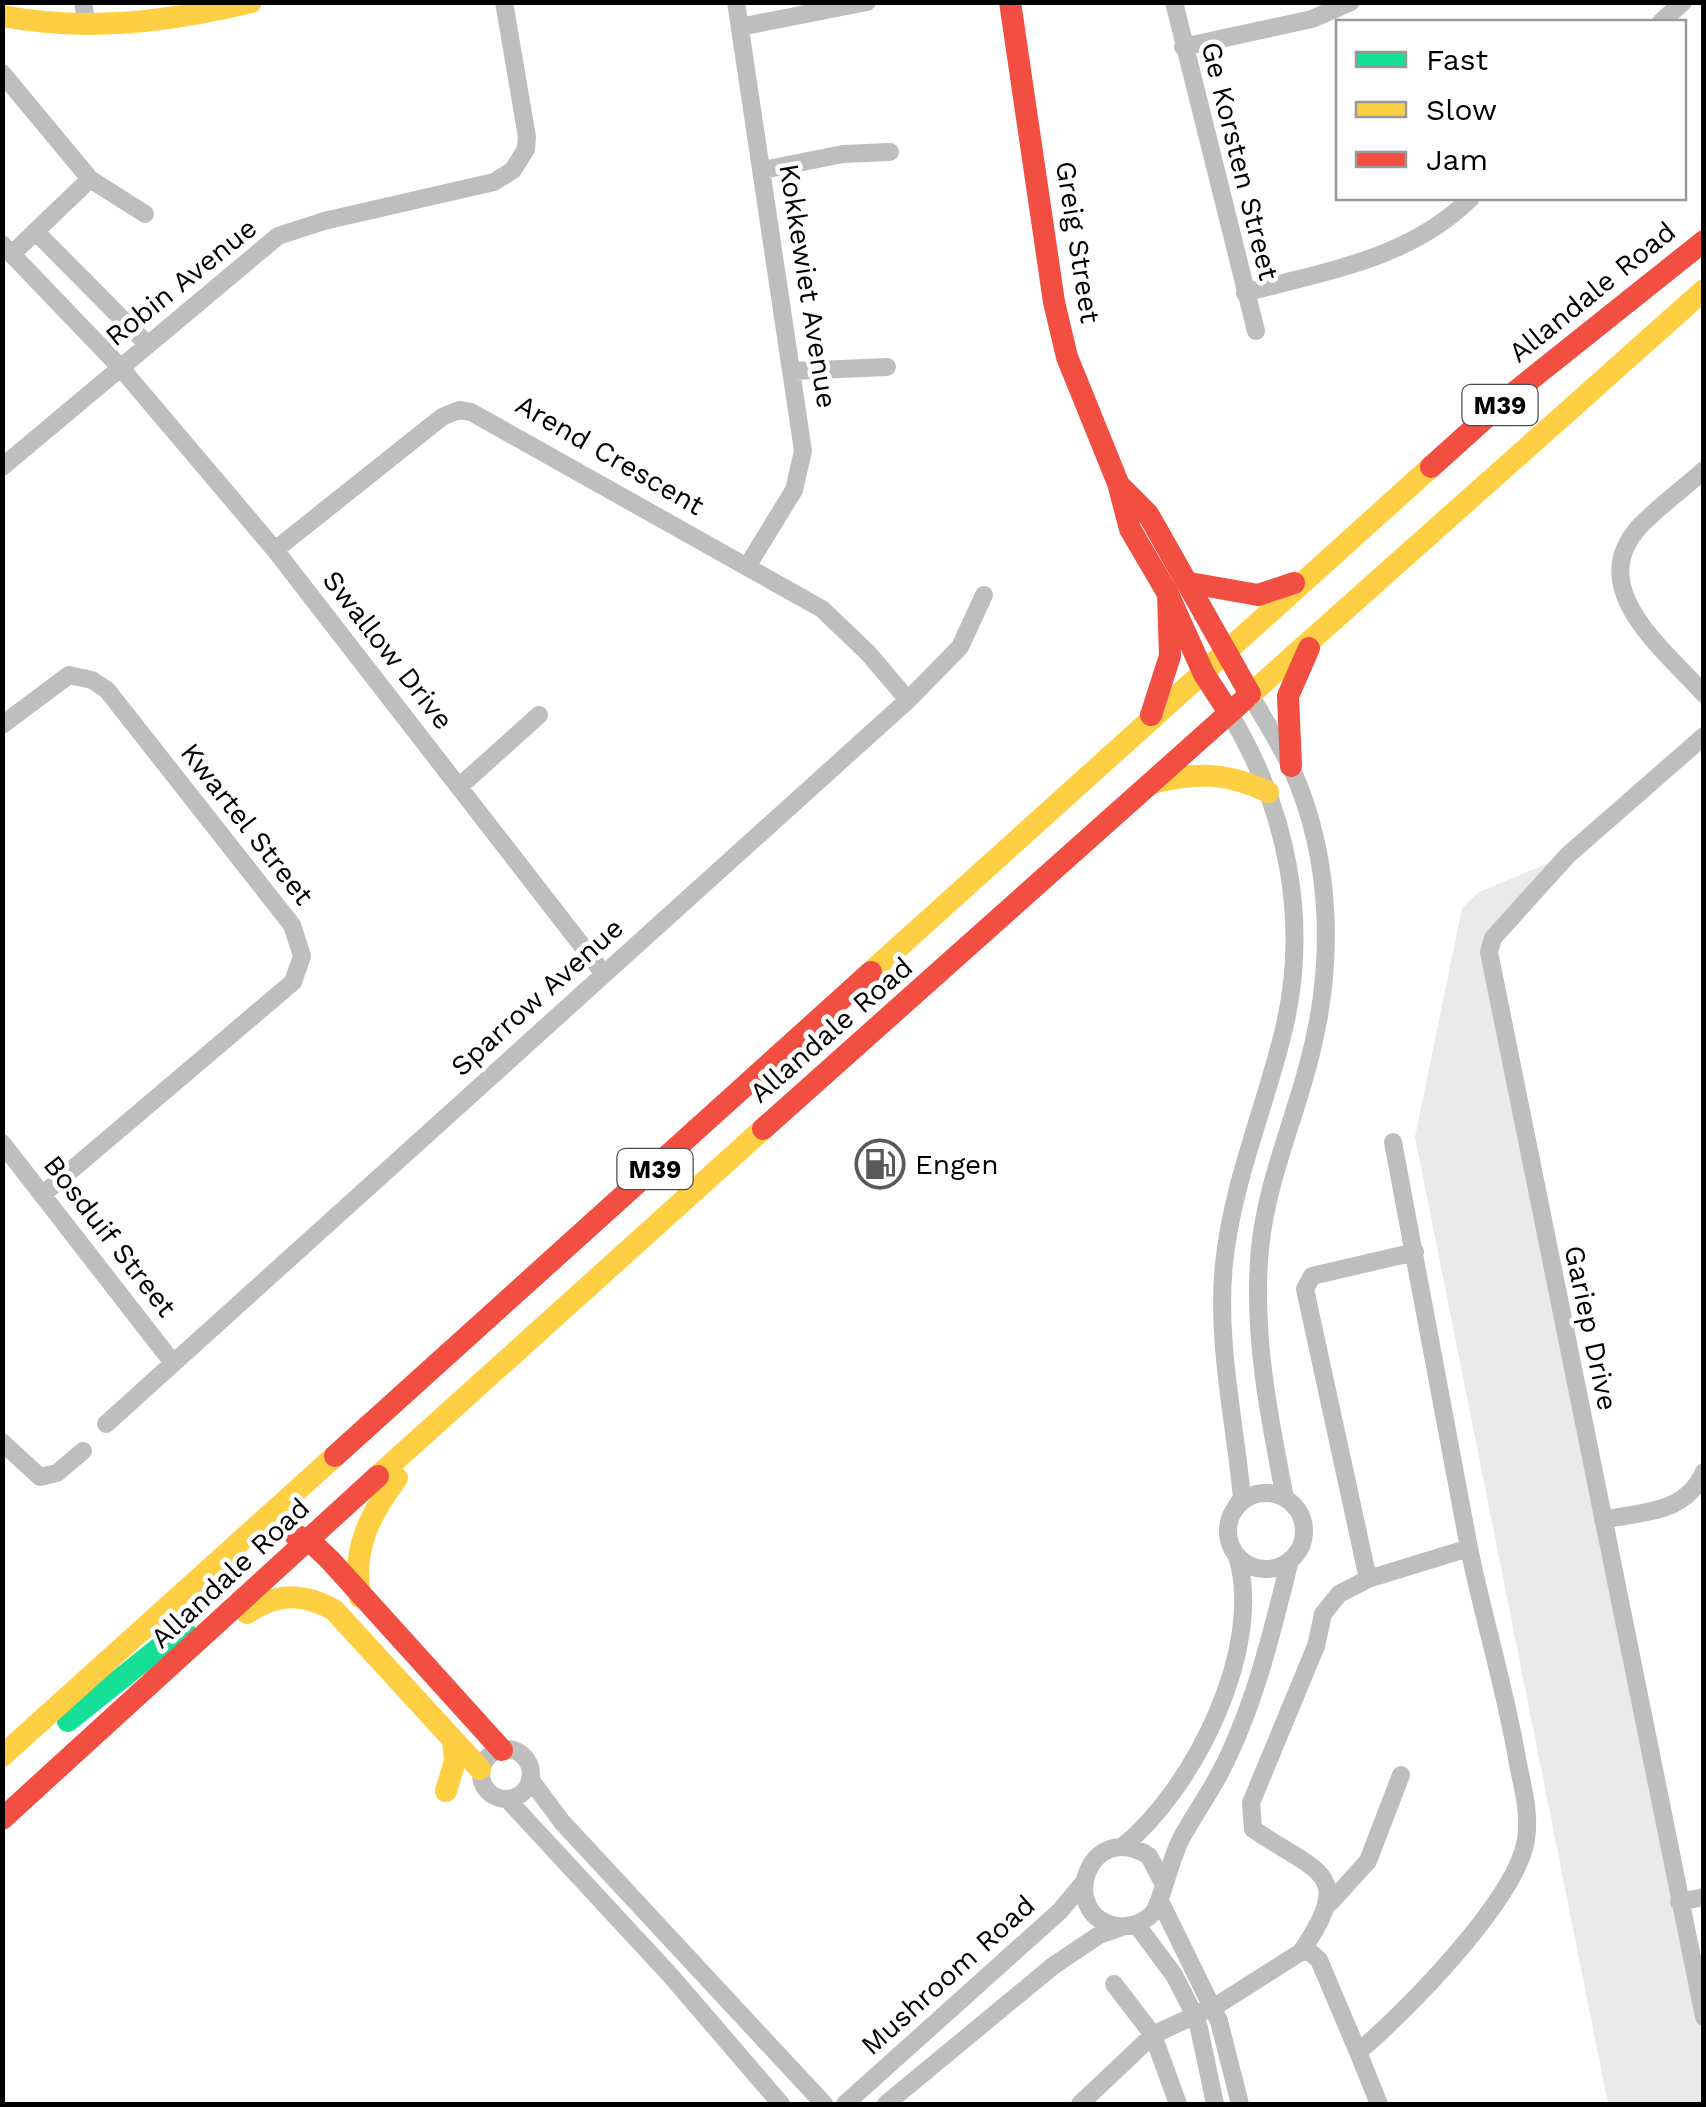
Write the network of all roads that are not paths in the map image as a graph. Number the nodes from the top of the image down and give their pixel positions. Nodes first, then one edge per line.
1 (82, 2) edge
2 (252, 2) edge
3 (504, 2) edge
4 (736, 2) edge
5 (866, 2) edge
6 (1010, 2) edge
7 (1174, 2) edge
8 (1351, 2) edge
9 (1683, 2) edge
10 (808, 8) edge
11 (2, 16) edge
12 (1663, 20) edge
13 (87, 26) junction
14 (740, 27) junction
15 (1183, 47) junction
16 (2, 73) edge
17 (890, 152) dead end
18 (763, 170) junction
19 (90, 180) junction
20 (1469, 200) edge
21 (146, 214) dead end
22 (37, 233) junction
23 (1704, 241) edge
24 (7, 249) edge
25 (1704, 290) edge
26 (1244, 293) junction
27 (1256, 331) dead end
28 (146, 343) junction
29 (887, 366) dead end
30 (120, 367) junction
31 (793, 371) junction
32 (2, 467) edge
33 (1704, 470) edge
34 (1118, 483) junction
35 (275, 550) junction
36 (748, 565) junction
37 (1304, 580) junction
38 (1190, 583) junction
39 (984, 594) dead end
40 (1168, 594) junction
41 (1318, 632) junction
42 (1228, 653) junction
43 (1204, 674) junction
44 (1250, 694) junction
45 (1704, 694) edge
46 (908, 700) junction
47 (1228, 710) junction
48 (538, 715) dead end
49 (2, 725) edge
50 (1143, 731) junction
51 (1704, 736) edge
52 (1291, 766) junction
53 (1149, 784) junction
54 (460, 786) junction
55 (1268, 792) junction
56 (604, 974) junction
57 (1392, 1142) dead end
58 (2, 1143) edge
59 (42, 1195) junction
60 (1415, 1252) junction
61 (173, 1363) junction
62 (441, 1420) junction
63 (106, 1424) dead end
64 (83, 1451) dead end
65 (6, 1453) edge
66 (1704, 1472) edge
67 (1285, 1498) junction
68 (1234, 1510) junction
69 (1603, 1520) junction
70 (309, 1540) junction
71 (1469, 1548) junction
72 (1237, 1556) junction
73 (1290, 1560) junction
74 (1368, 1579) junction
75 (360, 1597) junction
76 (158, 1679) junction
77 (452, 1740) junction
78 (502, 1750) junction
79 (2, 1756) edge
80 (2, 1764) edge
81 (480, 1768) junction
82 (1402, 1774) dead end
83 (530, 1779) junction
84 (446, 1791) dead end
85 (508, 1799) junction
86 (2, 1818) edge
87 (1122, 1847) junction
88 (1162, 1881) junction
89 (1084, 1882) junction
90 (1704, 1896) edge
91 (1160, 1900) junction
92 (1330, 1902) junction
93 (1679, 1902) junction
94 (1130, 1925) junction
95 (1301, 1952) junction
96 (1114, 1984) dead end
97 (1200, 2004) junction
98 (1704, 2016) edge
99 (1153, 2035) junction
100 (1358, 2052) junction
101 (781, 2104) edge
102 (824, 2104) edge
103 (845, 2104) edge
104 (886, 2104) edge
105 (1080, 2104) edge
106 (1178, 2104) edge
107 (1216, 2104) edge
108 (1240, 2104) edge
109 (1379, 2104) edge

1 - 13 street
2 - 13 main road
3 - 28 street, Robin Avenue
4 - 14 street, Kokkewiet Avenue
5 - 10 street
6 - 34 main road, Greig Street
7 - 15 street, Ge Korsten Street
8 - 15 street
9 - 12 street
10 - 14 street
11 - 13 main road
14 - 18 street, Kokkewiet Avenue
15 - 26 street, Ge Korsten Street
16 - 19 street
17 - 18 street
18 - 31 street, Kokkewiet Avenue
19 - 21 street
19 - 22 street
20 - 26 street
22 - 24 street
22 - 28 street
23 - 37 main road, Allandale Road / M39
24 - 30 street, Swallow Drive
25 - 41 main road, Allandale Road / M39
26 - 27 street, Ge Korsten Street
28 - 30 street, Robin Avenue
29 - 31 street
30 - 32 street, Robin Avenue
30 - 35 street, Swallow Drive
31 - 36 street, Kokkewiet Avenue
33 - 45 street
34 - 38 main road, Greig Street
34 - 40 main road, Greig Street
35 - 36 street, Arend Crescent
35 - 54 street, Swallow Drive
36 - 46 street, Arend Crescent
37 - 38 main road
37 - 42 main road, Allandale Road / M39
38 - 42 main road, Greig Street
39 - 46 street, Sparrow Avenue
40 - 43 main road, Greig Street
40 - 50 main road
41 - 44 main road, Allandale Road / M39
41 - 52 main road
42 - 43 main road, Allandale Road / M39
42 - 44 main road, Greig Street
43 - 47 main road, Greig Street
43 - 50 main road, Allandale Road / M39
44 - 47 main road, Allandale Road / M39
44 - 52 street
46 - 56 street, Sparrow Avenue
47 - 53 main road, Allandale Road / M39
47 - 55 street
48 - 54 street
49 - 59 street, Kwartel Street
50 - 79 main road, Allandale Road / M39
51 - 69 street, Gariep Drive
52 - 67 street
53 - 55 main road
53 - 62 main road, Allandale Road / M39
54 - 56 street, Swallow Drive
55 - 68 street
56 - 61 street, Sparrow Avenue
57 - 60 street
58 - 59 street, Bosduif Street
59 - 61 street, Bosduif Street
60 - 71 street
60 - 74 street
61 - 63 street, Sparrow Avenue
62 - 70 main road, Allandale Road / M39
62 - 75 main road
64 - 65 street
66 - 69 street
67 - 68 street
67 - 73 street
68 - 72 street
69 - 93 street, Gariep Drive
70 - 75 main road
70 - 76 main road, Allandale Road / M39
70 - 80 main road
71 - 74 street
71 - 100 street
72 - 73 street
72 - 87 street
73 - 88 street
74 - 92 street
75 - 78 main road
76 - 77 main road
76 - 86 main road, Allandale Road / M39
77 - 81 main road
77 - 84 main road
78 - 81 street
78 - 83 street
81 - 85 street
82 - 92 street
83 - 85 street
83 - 102 street
85 - 101 street
87 - 88 street
87 - 89 street
88 - 91 street
89 - 94 street
89 - 103 street, Mushroom Road
90 - 93 street
91 - 94 street
91 - 97 street
92 - 95 street
93 - 98 street, Gariep Drive
94 - 97 street
94 - 104 street, Mushroom Road
95 - 99 street
95 - 100 street
96 - 99 street
97 - 107 street, bridge
97 - 108 street, bridge
99 - 105 street
99 - 106 street
100 - 109 street

